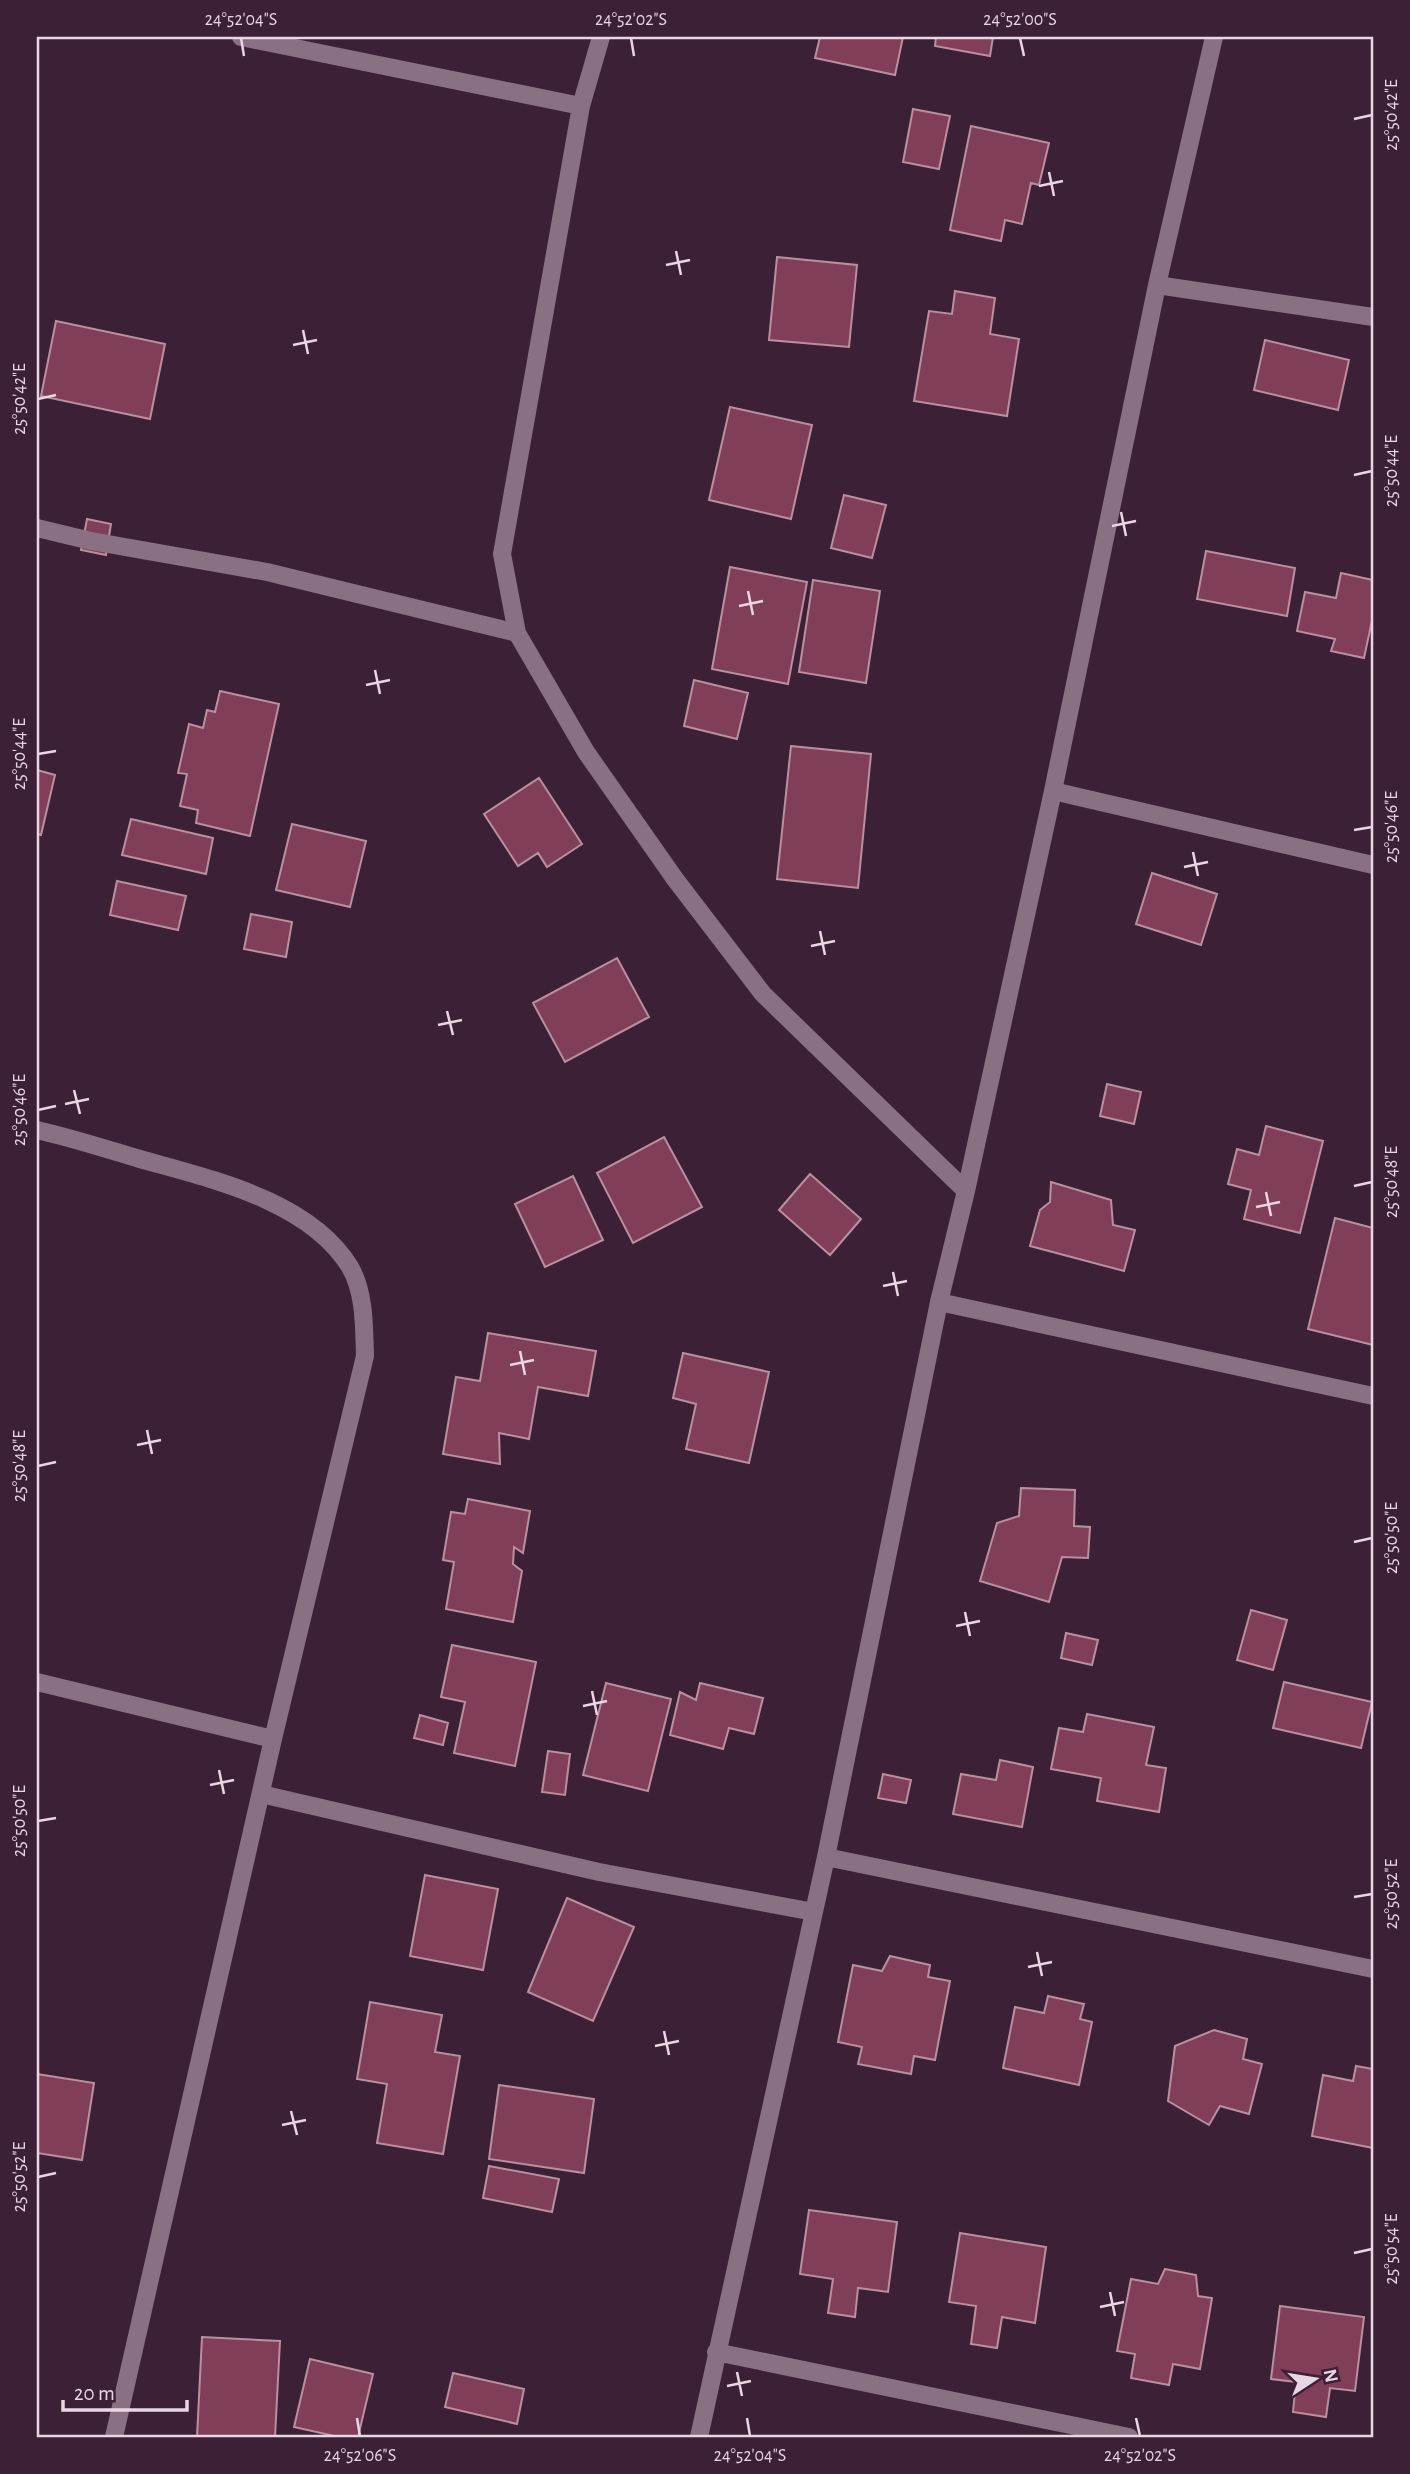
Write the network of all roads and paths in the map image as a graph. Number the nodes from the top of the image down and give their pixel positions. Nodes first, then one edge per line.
1 (241, 37) edge
2 (601, 37) edge
3 (1214, 37) edge
4 (581, 106) junction
5 (1157, 285) junction
6 (1373, 317) edge
7 (37, 528) edge
8 (517, 632) junction
9 (1053, 791) junction
10 (1373, 866) edge
11 (37, 1130) edge
12 (966, 1191) junction
13 (939, 1301) junction
14 (1373, 1396) edge
15 (37, 1682) edge
16 (273, 1739) junction
17 (261, 1794) junction
18 (826, 1857) junction
19 (814, 1912) junction
20 (1373, 1969) edge
21 (716, 2352) junction
22 (114, 2437) edge
23 (699, 2437) edge
24 (1129, 2437) edge

1 - 4 street
2 - 4 street
3 - 5 street
4 - 8 street
5 - 6 street
5 - 9 street
7 - 8 street
8 - 12 street
9 - 10 street
9 - 12 street
11 - 16 street
12 - 13 street
13 - 14 street
13 - 18 street
15 - 16 street
16 - 17 street
17 - 19 street
17 - 22 street
18 - 19 street
18 - 20 street
19 - 21 street
21 - 23 street
21 - 24 street

